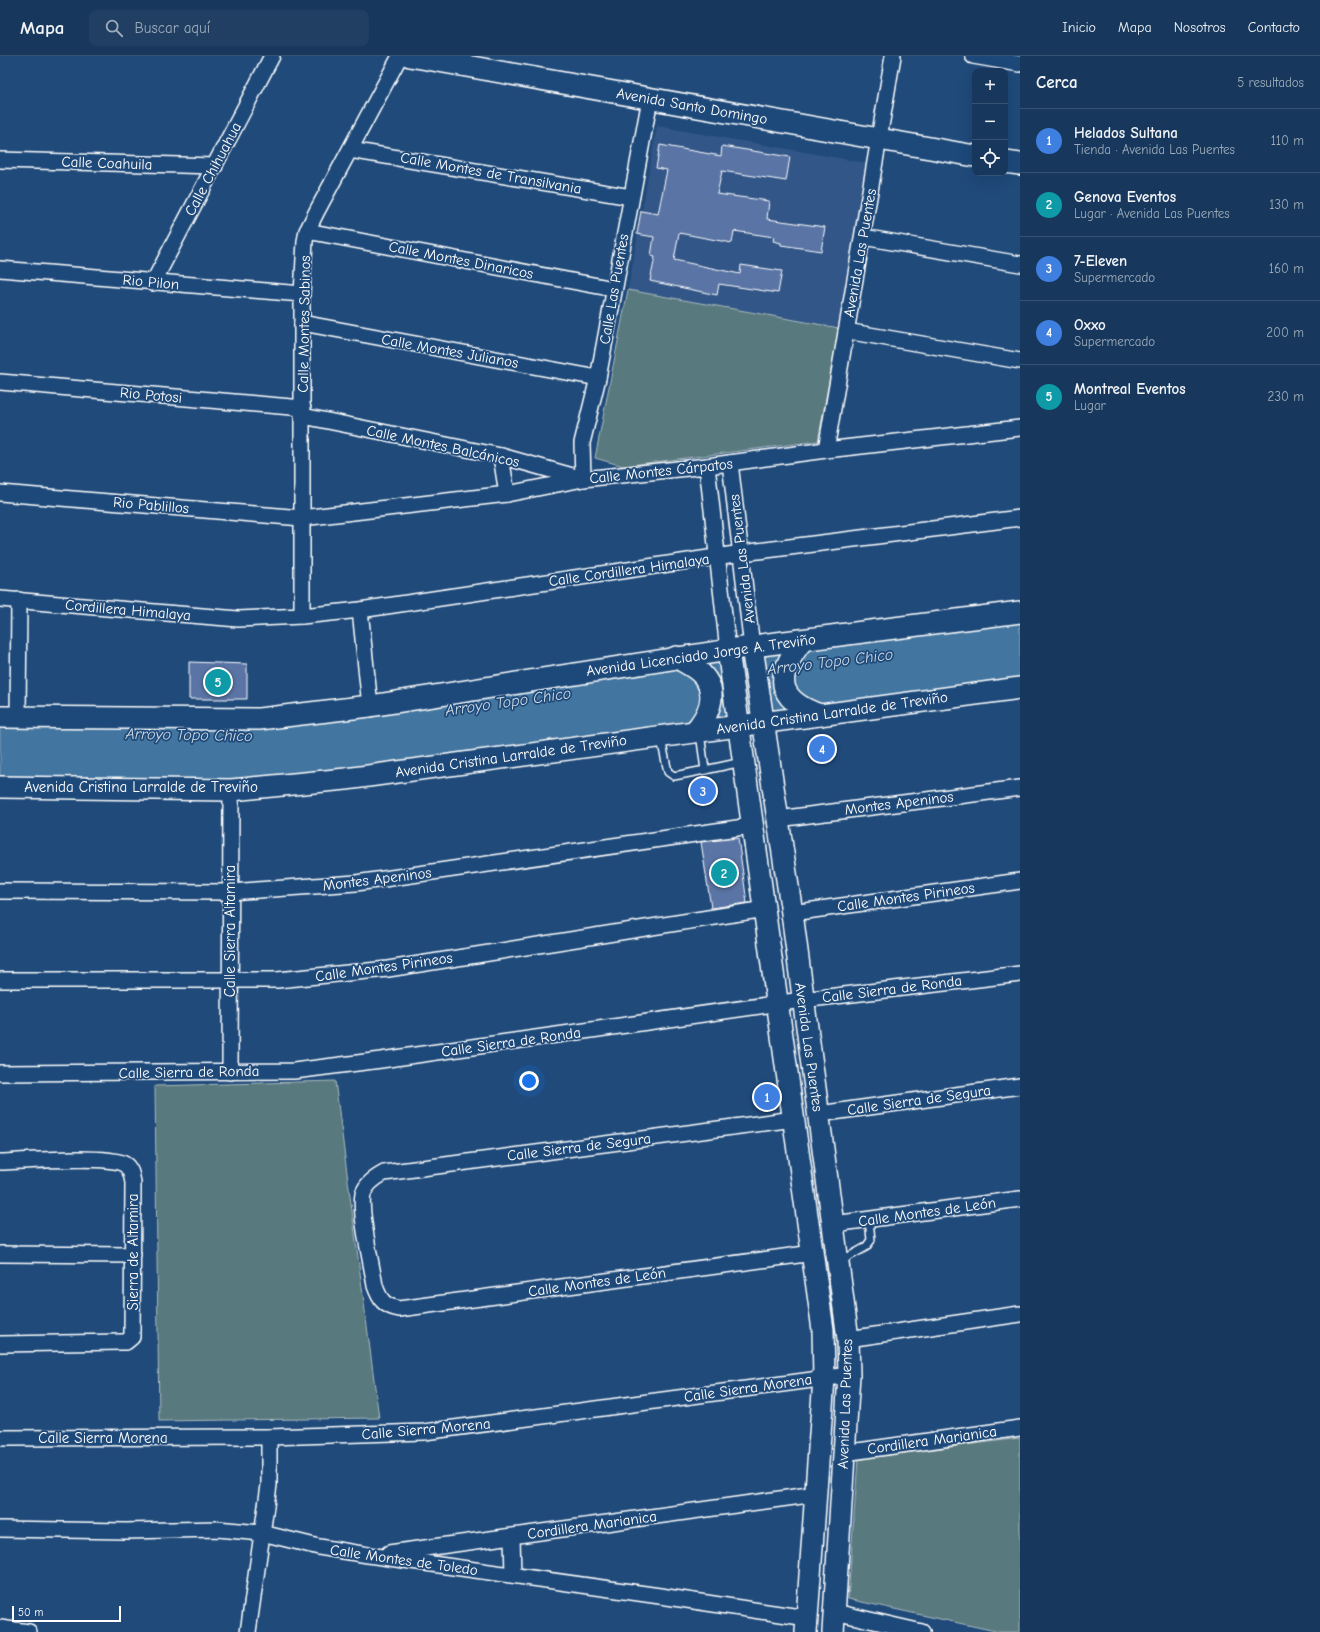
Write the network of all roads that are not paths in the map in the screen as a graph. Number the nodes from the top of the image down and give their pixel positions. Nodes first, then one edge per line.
1 (272, 56) edge
2 (400, 56) edge
3 (410, 56) edge
4 (894, 56) edge
5 (973, 56) edge
6 (1020, 64) edge
7 (650, 99) junction
8 (880, 140) junction
9 (350, 150) junction
10 (972, 155) edge
11 (0, 160) edge
12 (1008, 162) edge
13 (1020, 164) edge
14 (215, 166) junction
15 (631, 197) junction
16 (308, 231) junction
17 (863, 237) junction
18 (1020, 264) edge
19 (0, 269) edge
20 (153, 283) junction
21 (614, 289) junction
22 (302, 294) junction
23 (302, 323) junction
24 (846, 331) junction
25 (1020, 361) edge
26 (598, 378) junction
27 (0, 382) edge
28 (303, 412) junction
29 (1020, 428) edge
30 (826, 450) junction
31 (501, 456) junction
32 (730, 463) junction
33 (707, 466) junction
34 (582, 479) junction
35 (0, 493) edge
36 (507, 494) junction
37 (302, 518) junction
38 (1020, 518) edge
39 (742, 553) junction
40 (718, 557) junction
41 (0, 599) edge
42 (19, 600) junction
43 (360, 610) junction
44 (1020, 612) edge
45 (302, 616) junction
46 (238, 619) joint
47 (802, 641) junction
48 (754, 655) junction
49 (676, 657) junction
50 (729, 658) junction
51 (1019, 688) edge
52 (370, 706) junction
53 (811, 712) junction
54 (9, 717) edge
55 (763, 719) junction
56 (738, 722) junction
57 (699, 728) junction
58 (660, 736) junction
59 (743, 762) junction
60 (705, 770) junction
61 (0, 787) edge
62 (1020, 788) edge
63 (231, 790) junction
64 (778, 819) junction
65 (751, 826) junction
66 (1020, 881) edge
67 (0, 891) edge
68 (230, 892) junction
69 (765, 909) junction
70 (792, 913) junction
71 (1020, 974) edge
72 (0, 980) edge
73 (230, 980) junction
74 (802, 1000) junction
75 (778, 1004) junction
76 (230, 1072) junction
77 (0, 1073) edge
78 (1020, 1086) edge
79 (818, 1114) junction
80 (794, 1119) junction
81 (0, 1162) edge
82 (1020, 1199) edge
83 (869, 1220) junction
84 (834, 1224) junction
85 (813, 1253) junction
86 (0, 1254) edge
87 (132, 1255) junction
88 (839, 1262) junction
89 (383, 1303) joint
90 (1020, 1314) edge
91 (848, 1339) junction
92 (0, 1344) edge
93 (849, 1375) junction
94 (824, 1378) junction
95 (1020, 1428) edge
96 (269, 1437) junction
97 (0, 1438) edge
98 (844, 1453) junction
99 (816, 1494) junction
100 (0, 1529) edge
101 (262, 1533) junction
102 (512, 1537) junction
103 (368, 1555) junction
104 (513, 1575) junction
105 (834, 1622) edge
106 (807, 1625) edge
107 (0, 1628) edge
108 (29, 1632) edge
109 (248, 1632) edge
110 (922, 1632) edge

1 - 14 street, Calle Chihuahua
2 - 9 street, Calle Montes Sabinos
3 - 7 main road, Avenida Santo Domingo
4 - 8 street, Avenida Las Puentes
5 - 6 street
7 - 8 main road, Avenida Santo Domingo
7 - 15 street, Calle Las Puentes
8 - 10 main road, Avenida Santo Domingo
8 - 17 street, Avenida Las Puentes
9 - 15 street, Calle Montes de Transilvania
9 - 16 street, Calle Montes Sabinos
11 - 14 street, Calle Coahuila
12 - 13 main road
14 - 20 street, Calle Chihuahua
15 - 21 street, Calle Las Puentes
16 - 21 street, Calle Montes Dinaricos
16 - 22 street, Calle Montes Sabinos
17 - 18 street
17 - 24 street, Avenida Las Puentes
19 - 20 street, Rio Pilon
20 - 22 street, Rio Pilon
21 - 26 street, Calle Las Puentes
22 - 23 street, Calle Montes Sabinos
23 - 26 street, Calle Montes Julianos
23 - 28 street, Calle Montes Sabinos
24 - 25 street
24 - 30 street, Avenida Las Puentes
26 - 34 street, Calle Las Puentes
27 - 28 street, Rio Potosi
28 - 31 street, Calle Montes Balcánicos
28 - 37 street, Calle Montes Sabinos
29 - 30 street, Calle Montes Cárpatos
30 - 32 street, Calle Montes Cárpatos
31 - 34 street, Calle Montes Balcánicos
31 - 36 street
32 - 33 street, Calle Montes Cárpatos
32 - 39 street, Avenida Las Puentes
33 - 34 street, Calle Montes Cárpatos
33 - 40 street, Avenida Las Puentes
34 - 36 street, Calle Montes Cárpatos
35 - 37 street, Rio Pablillos
36 - 37 street, Calle Montes Cárpatos
37 - 45 street, Calle Montes Sabinos
38 - 39 street, Calle Cordillera Himalaya
39 - 40 street, Calle Cordillera Himalaya
39 - 48 street, Avenida Las Puentes
40 - 43 street, Calle Cordillera Himalaya
40 - 50 street, Avenida Las Puentes
41 - 42 street, Cordillera Himalaya
42 - 46 street, Cordillera Himalaya
42 - 54 street
43 - 45 street, Calle Cordillera Himalaya
43 - 52 street
44 - 47 main road, Avenida Licenciado Jorge A. Treviño
45 - 46 street, Calle Cordillera Himalaya
47 - 48 main road, Avenida Licenciado Jorge A. Treviño
47 - 53 main road
48 - 50 main road, Avenida Licenciado Jorge A. Treviño
48 - 55 main road, Avenida Las Puentes
49 - 50 main road, Avenida Licenciado Jorge A. Treviño
49 - 52 main road, Avenida Licenciado Jorge A. Treviño
49 - 57 main road
50 - 56 main road, Avenida Las Puentes
51 - 53 main road, Avenida Cristina Larralde de Treviño
52 - 54 main road, Avenida Licenciado Jorge A. Treviño
53 - 55 main road, Avenida Cristina Larralde de Treviño
55 - 56 main road, Avenida Cristina Larralde de Treviño
55 - 64 main road, Avenida Las Puentes
56 - 57 main road, Avenida Cristina Larralde de Treviño
56 - 59 main road, Avenida Las Puentes
57 - 58 main road, Avenida Cristina Larralde de Treviño
57 - 60 lane
58 - 60 lane
58 - 63 main road, Avenida Cristina Larralde de Treviño
59 - 60 lane
59 - 65 main road, Avenida Las Puentes
61 - 63 main road, Avenida Cristina Larralde de Treviño
62 - 64 street, Montes Apeninos
63 - 68 street, Calle Sierra Altamira
64 - 70 main road, Avenida Las Puentes
65 - 68 street, Montes Apeninos
65 - 69 main road, Avenida Las Puentes
66 - 70 street, Calle Montes Pirineos
67 - 68 street, Montes Apeninos
68 - 73 street, Calle Sierra Altamira
69 - 73 street, Calle Montes Pirineos
69 - 75 main road, Avenida Las Puentes
70 - 74 main road, Avenida Las Puentes
71 - 74 street, Calle Sierra de Ronda
72 - 73 street, Calle Montes Pirineos
73 - 76 street, Calle Sierra Altamira
74 - 75 street, Calle Sierra de Ronda
74 - 79 main road, Avenida Las Puentes
75 - 76 street, Calle Sierra de Ronda
75 - 80 main road, Avenida Las Puentes
76 - 77 street, Calle Sierra de Ronda
78 - 79 street, Calle Sierra de Segura
79 - 84 main road, Avenida Las Puentes
80 - 85 main road, Avenida Las Puentes
80 - 89 street, Calle Sierra de Segura
81 - 87 street, Sierra de Altamira
82 - 83 street, Calle Montes de León
83 - 84 street, Calle Montes de León
83 - 88 lane
84 - 88 main road, Avenida Las Puentes
85 - 89 street, Calle Montes de León
85 - 94 main road, Avenida Las Puentes
86 - 87 street
87 - 92 street, Sierra de Altamira
88 - 91 main road, Avenida Las Puentes
90 - 91 street
91 - 93 main road, Avenida Las Puentes
93 - 94 street, Calle Sierra Morena
93 - 98 main road, Avenida Las Puentes
94 - 96 street, Calle Sierra Morena
94 - 99 main road, Avenida Las Puentes
95 - 98 street, Cordillera Marianica
96 - 97 street, Calle Sierra Morena
96 - 101 street
98 - 105 main road, Avenida Las Puentes
99 - 102 street, Cordillera Marianica
99 - 106 main road, Avenida Las Puentes
100 - 101 street, Calle Montes de Toledo
101 - 103 street, Calle Montes de Toledo
101 - 109 street
102 - 103 street, Cordillera Marianica
102 - 104 street
103 - 104 street, Calle Montes de Toledo
104 - 106 street, Calle Montes de Toledo
105 - 110 street
107 - 108 street

